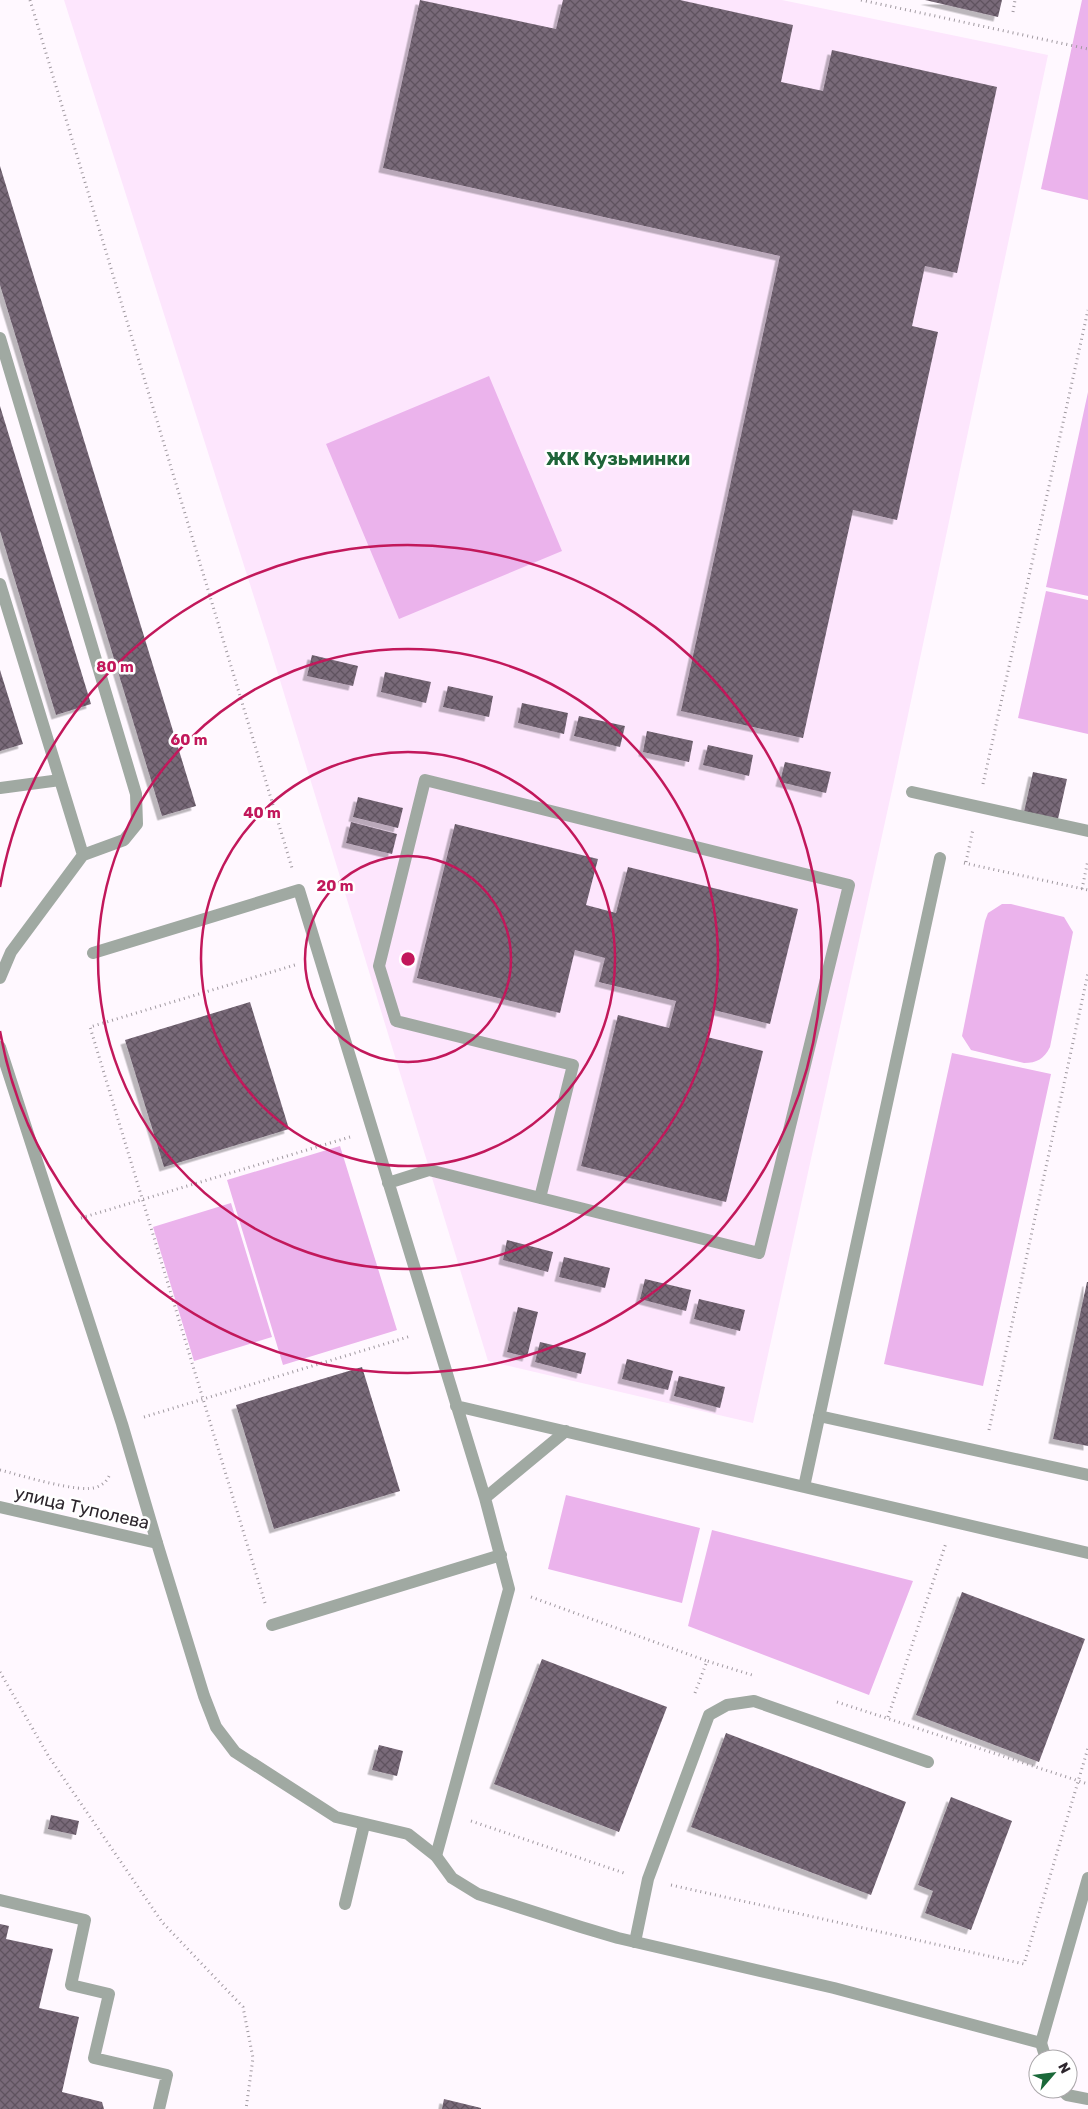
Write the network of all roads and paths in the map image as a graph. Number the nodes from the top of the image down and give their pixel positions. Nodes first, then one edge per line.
1 (30, 0) edge
2 (861, 0) edge
3 (1015, 0) edge
4 (1013, 12) dead end
5 (1088, 49) edge
6 (0, 338) edge
7 (0, 584) edge
8 (60, 780) junction
9 (0, 788) edge
10 (912, 792) dead end
11 (1088, 831) edge
12 (83, 856) junction
13 (940, 858) joint
14 (1088, 860) edge
15 (1082, 889) junction
16 (299, 890) junction
17 (1088, 890) edge
18 (93, 953) dead end
19 (320, 957) junction
20 (1088, 973) edge
21 (0, 978) edge
22 (0, 1047) edge
23 (372, 1130) junction
24 (388, 1183) junction
25 (540, 1198) junction
26 (142, 1200) junction
27 (101, 1212) dead end
28 (433, 1329) junction
29 (203, 1399) junction
30 (456, 1406) junction
31 (162, 1411) dead end
32 (820, 1416) junction
33 (566, 1431) junction
34 (985, 1452) junction
35 (113, 1467) dead end
36 (0, 1470) edge
37 (1088, 1475) edge
38 (804, 1487) junction
39 (485, 1498) junction
40 (0, 1507) edge
41 (954, 1521) junction
42 (156, 1543) junction
43 (1088, 1553) edge
44 (502, 1555) junction
45 (509, 1589) junction
46 (272, 1625) joint
47 (707, 1661) junction
48 (0, 1672) edge
49 (754, 1676) dead end
50 (693, 1699) dead end
51 (830, 1700) dead end
52 (888, 1717) junction
53 (1088, 1748) edge
54 (928, 1762) dead end
55 (1077, 1781) junction
56 (1088, 1784) edge
57 (448, 1813) junction
58 (364, 1825) junction
59 (436, 1856) junction
60 (1088, 1878) edge
61 (648, 1879) junction
62 (0, 1900) edge
63 (345, 1904) dead end
64 (635, 1942) junction
65 (1041, 2043) junction
66 (1043, 2049) edge
67 (159, 2109) edge
68 (246, 2109) edge

1 - 16 path
2 - 5 path
3 - 4 path
6 - 12 street
7 - 8 street
8 - 9 street
8 - 12 street
10 - 11 street
12 - 21 street
13 - 15 path
13 - 32 street
14 - 15 path
15 - 17 path
16 - 18 street
16 - 19 street
19 - 23 street
19 - 26 path
20 - 34 path
22 - 42 street
23 - 24 street
23 - 26 path
24 - 25 street
24 - 28 street
25 - 25 street
26 - 27 path
26 - 29 path
28 - 29 path
28 - 30 street
29 - 31 path
29 - 46 path
30 - 33 street
30 - 39 street
32 - 34 street
32 - 38 street
33 - 38 street
33 - 39 street
34 - 37 street
35 - 36 path
38 - 41 street
39 - 44 street
40 - 42 street, улица Туполева
41 - 43 street
41 - 52 path
42 - 58 street
44 - 45 street
44 - 46 street
45 - 47 path
45 - 57 street
47 - 49 path
47 - 50 path
48 - 68 path
51 - 52 path
52 - 55 path
53 - 55 path
54 - 61 street
55 - 56 path
55 - 61 path
57 - 59 street
57 - 61 path
58 - 59 street
58 - 63 street
59 - 64 street
60 - 65 street
61 - 64 street
62 - 67 street
64 - 65 street
65 - 66 street

